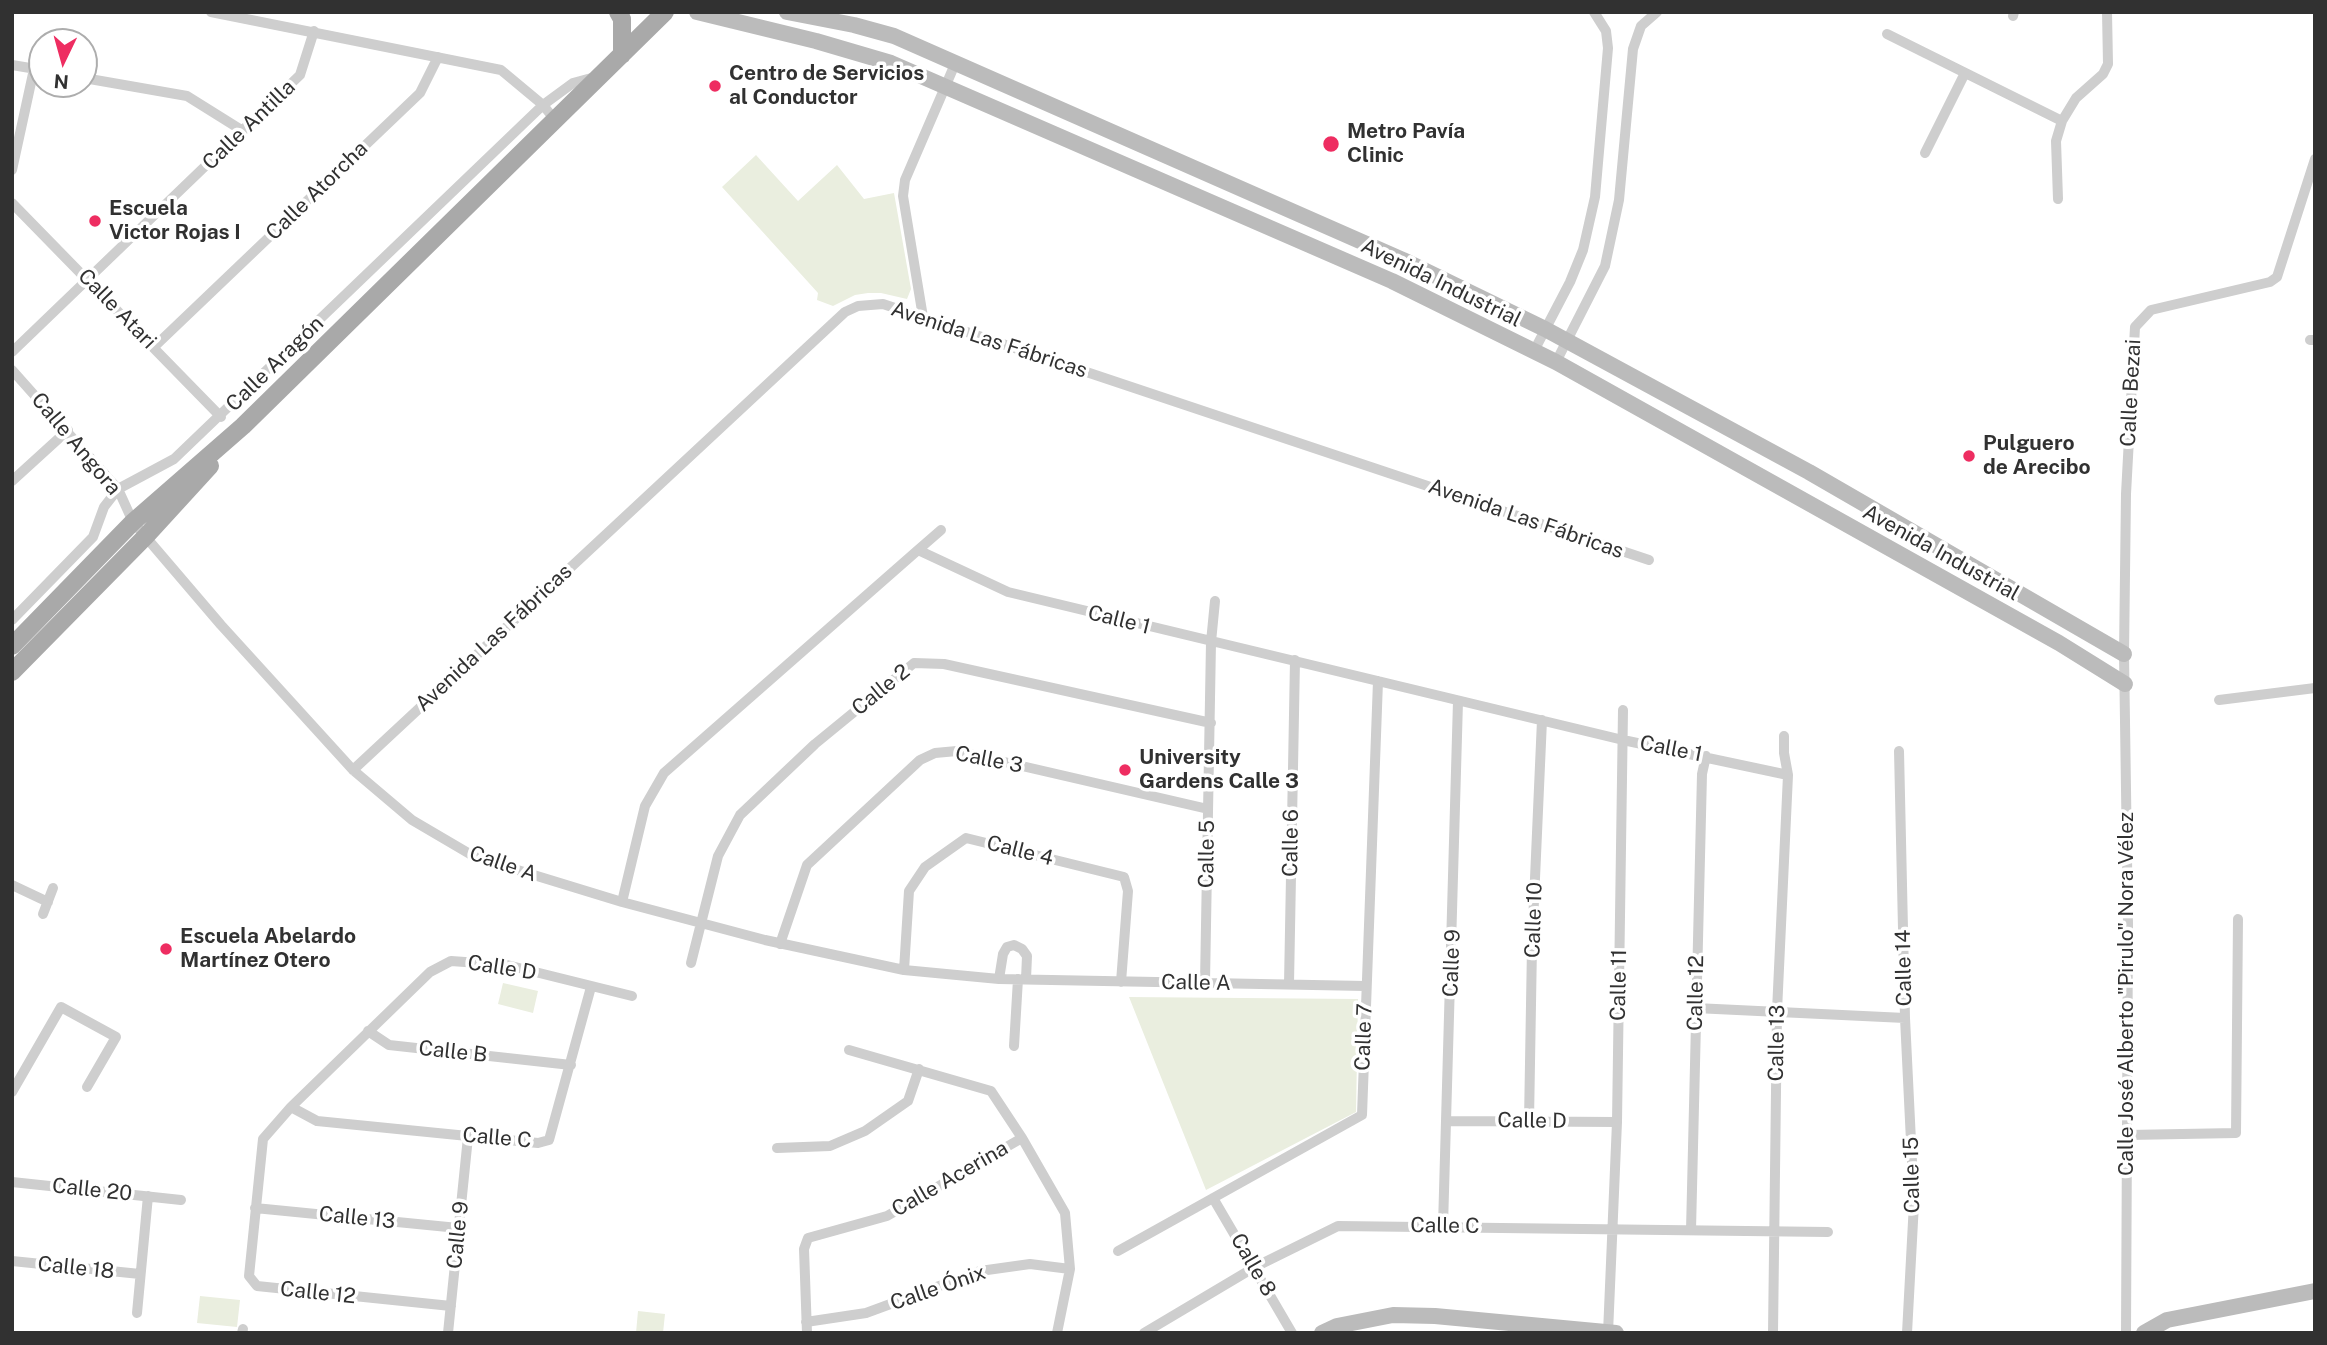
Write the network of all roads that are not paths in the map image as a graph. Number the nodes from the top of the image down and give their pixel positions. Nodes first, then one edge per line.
1 (211, 12) edge
2 (618, 12) edge
3 (665, 12) edge
4 (698, 12) edge
5 (787, 12) edge
6 (1594, 12) edge
7 (1657, 12) edge
8 (2107, 12) edge
9 (314, 31) junction
10 (1887, 34) dead end
11 (622, 55) junction
12 (438, 57) junction
13 (955, 64) junction
14 (1965, 73) junction
15 (599, 75) junction
16 (98, 80) edge
17 (946, 85) junction
18 (31, 98) edge
19 (543, 105) junction
20 (555, 120) junction
21 (2062, 121) junction
22 (243, 131) junction
23 (1925, 153) dead end
24 (2315, 159) edge
25 (13, 166) edge
26 (2058, 199) dead end
27 (12, 203) edge
28 (88, 279) junction
29 (923, 317) junction
30 (1545, 329) junction
31 (1567, 339) junction
32 (154, 347) junction
33 (1534, 351) junction
34 (12, 352) edge
35 (1556, 362) junction
36 (12, 370) edge
37 (220, 417) junction
38 (243, 426) junction
39 (68, 430) junction
40 (1809, 472) junction
41 (12, 481) edge
42 (118, 489) junction
43 (1794, 495) junction
44 (134, 522) junction
45 (940, 530) dead end
46 (146, 536) junction
47 (918, 550) junction
48 (1649, 561) dead end
49 (1215, 601) dead end
50 (12, 621) edge
51 (2071, 623) junction
52 (1212, 642) junction
53 (2059, 643) junction
54 (12, 646) edge
55 (2124, 654) junction
56 (1295, 660) junction
57 (12, 672) edge
58 (1378, 681) junction
59 (2125, 684) junction
60 (2315, 688) edge
61 (2219, 700) dead end
62 (1458, 701) junction
63 (1623, 710) dead end
64 (1542, 720) junction
65 (1211, 723) junction
66 (1784, 736) dead end
67 (1623, 740) junction
68 (1899, 751) dead end
69 (1706, 756) junction
70 (353, 770) junction
71 (1788, 775) junction
72 (1208, 809) junction
73 (12, 885) edge
74 (53, 888) dead end
75 (48, 902) junction
76 (622, 902) junction
77 (43, 914) dead end
78 (2238, 919) dead end
79 (701, 923) junction
80 (780, 944) junction
81 (691, 963) dead end
82 (904, 970) junction
83 (999, 979) junction
84 (1022, 979) junction
85 (1121, 982) junction
86 (1205, 982) junction
87 (1289, 984) junction
88 (591, 986) junction
89 (1365, 986) junction
90 (632, 996) dead end
91 (1695, 1008) junction
92 (1777, 1010) junction
93 (1905, 1018) junction
94 (368, 1031) junction
95 (1014, 1046) dead end
96 (849, 1050) dead end
97 (571, 1065) junction
98 (919, 1069) junction
99 (87, 1087) dead end
100 (12, 1092) edge
101 (290, 1107) junction
102 (1447, 1121) junction
103 (1529, 1121) junction
104 (1617, 1122) junction
105 (2128, 1135) junction
106 (468, 1136) junction
107 (1022, 1138) junction
108 (778, 1148) dead end
109 (12, 1182) edge
110 (148, 1196) junction
111 (1213, 1198) junction
112 (181, 1200) dead end
113 (255, 1208) junction
114 (1443, 1226) junction
115 (458, 1228) junction
116 (1691, 1230) junction
117 (1614, 1231) junction
118 (1774, 1231) junction
119 (1828, 1232) dead end
120 (1118, 1251) dead end
121 (12, 1261) edge
122 (1255, 1267) junction
123 (1070, 1269) junction
124 (140, 1274) junction
125 (2315, 1291) edge
126 (451, 1306) junction
127 (136, 1313) dead end
128 (807, 1327) edge
129 (1608, 1332) edge
130 (448, 1333) edge
131 (1057, 1333) edge
132 (1144, 1333) edge
133 (1292, 1333) edge
134 (1322, 1333) edge
135 (1616, 1333) edge
136 (1773, 1333) edge
137 (1907, 1333) edge
138 (2126, 1333) edge
139 (2144, 1333) edge

1 - 9 street
2 - 11 main road
3 - 11 main road
4 - 17 street, Avenida Industrial
5 - 13 street, Avenida Industrial
6 - 30 street
7 - 31 street
8 - 21 street
9 - 12 street
9 - 22 street, Calle Antilla
10 - 14 street
11 - 15 main road
12 - 19 street
12 - 32 street, Calle Atorcha
13 - 17 street
13 - 30 street, Avenida Industrial
14 - 21 street
14 - 23 street
15 - 19 street, Calle Aragón
15 - 20 main road
16 - 22 street
17 - 29 street
17 - 33 street, Avenida Industrial
18 - 25 street
19 - 20 street
19 - 37 street, Calle Aragón
20 - 38 main road
21 - 26 street
22 - 28 street, Calle Antilla
24 - 55 street, Calle Bezai
27 - 28 street, Calle Atari
28 - 32 street, Calle Atari
28 - 34 street, Calle Antilla
29 - 48 street, Avenida Las Fábricas
29 - 70 street, Avenida Las Fábricas
30 - 31 street, Avenida Industrial
30 - 33 street
31 - 35 street
31 - 40 street, Avenida Industrial
32 - 37 street, Calle Atari
33 - 35 street, Avenida Industrial
35 - 43 street, Avenida Industrial
36 - 39 street, Calle Angora
37 - 42 street, Calle Aragón
38 - 44 main road
38 - 46 main road
39 - 41 street
39 - 42 street, Calle Angora
40 - 43 street
40 - 51 street, Avenida Industrial
42 - 44 street, Calle Angora
42 - 50 street
43 - 53 street, Avenida Industrial
44 - 46 street, Calle A
44 - 54 main road
45 - 47 street
46 - 57 main road
46 - 70 street, Calle A
47 - 52 street, Calle 1
47 - 76 street
49 - 52 street, Calle 5
51 - 53 street
51 - 55 street, Avenida Industrial
52 - 56 street, Calle 1
52 - 65 street, Calle 5
53 - 59 street, Avenida Industrial
55 - 59 street, Calle José Alberto "Pirulo" Nora Vélez
56 - 58 street, Calle 1
56 - 87 street, Calle 6
58 - 62 street, Calle 1
58 - 89 street, Calle 7
59 - 105 street, Calle José Alberto "Pirulo" Nora Vélez
60 - 61 street
62 - 64 street, Calle 1
62 - 102 street, Calle 9
63 - 67 street, Calle 11
64 - 67 street, Calle 1
64 - 103 street, Calle 10
65 - 72 street, Calle 5
65 - 79 street, Calle 2
66 - 71 street, Calle 13
67 - 69 street, Calle 1
67 - 104 street, Calle 11
68 - 93 street, Calle 14
69 - 71 street, Calle 1
69 - 91 street, Calle 12
70 - 76 street, Calle A
71 - 92 street, Calle 13
72 - 80 street, Calle 3
72 - 86 street, Calle 5
73 - 75 street
74 - 75 street
75 - 77 street
76 - 79 street, Calle A
78 - 105 street
79 - 80 street, Calle A
79 - 81 street
80 - 82 street, Calle A
82 - 83 street, Calle A
82 - 85 street, Calle 4
83 - 84 street, Calle A
83 - 84 street
84 - 85 street, Calle A
84 - 95 street
85 - 86 street, Calle A
86 - 87 street, Calle A
87 - 89 street, Calle A
88 - 90 street, Calle D
88 - 94 street, Calle D
88 - 97 street, Calle C
89 - 111 street, Calle 7
91 - 92 street, Calle 14
91 - 116 street, Calle 12
92 - 93 street, Calle 14
92 - 118 street, Calle 13
93 - 137 street, Calle 15
94 - 97 street, Calle B
94 - 101 street
96 - 98 street
97 - 106 street, Calle C
98 - 107 street
98 - 108 street
99 - 100 street
101 - 106 street, Calle C
101 - 113 street, Calle 12
102 - 103 street, Calle D
102 - 114 street, Calle 9
103 - 104 street, Calle D
104 - 117 street, Calle 11
105 - 138 street, Calle José Alberto "Pirulo" Nora Vélez
106 - 115 street, Calle 9
107 - 123 street
107 - 128 street, Calle Acerina
109 - 110 street, Calle 20
110 - 112 street
110 - 124 street, Calle 20
111 - 120 street, Calle 7
111 - 122 street, Calle 8
113 - 115 street, Calle 13
113 - 126 street, Calle 12
114 - 117 street, Calle C
114 - 122 street, Calle C
115 - 126 street, Calle 9
116 - 117 street, Calle C
116 - 118 street, Calle C
117 - 129 street, Calle 11
118 - 119 street, Calle C
118 - 136 street, Calle 13
121 - 124 street, Calle 18
122 - 132 street, Calle C
122 - 133 street, Calle 8
123 - 128 street, Calle Ónix
123 - 131 street
124 - 127 street, Calle 20
125 - 139 street
126 - 130 street, Calle 9
129 - 134 street
129 - 135 street

